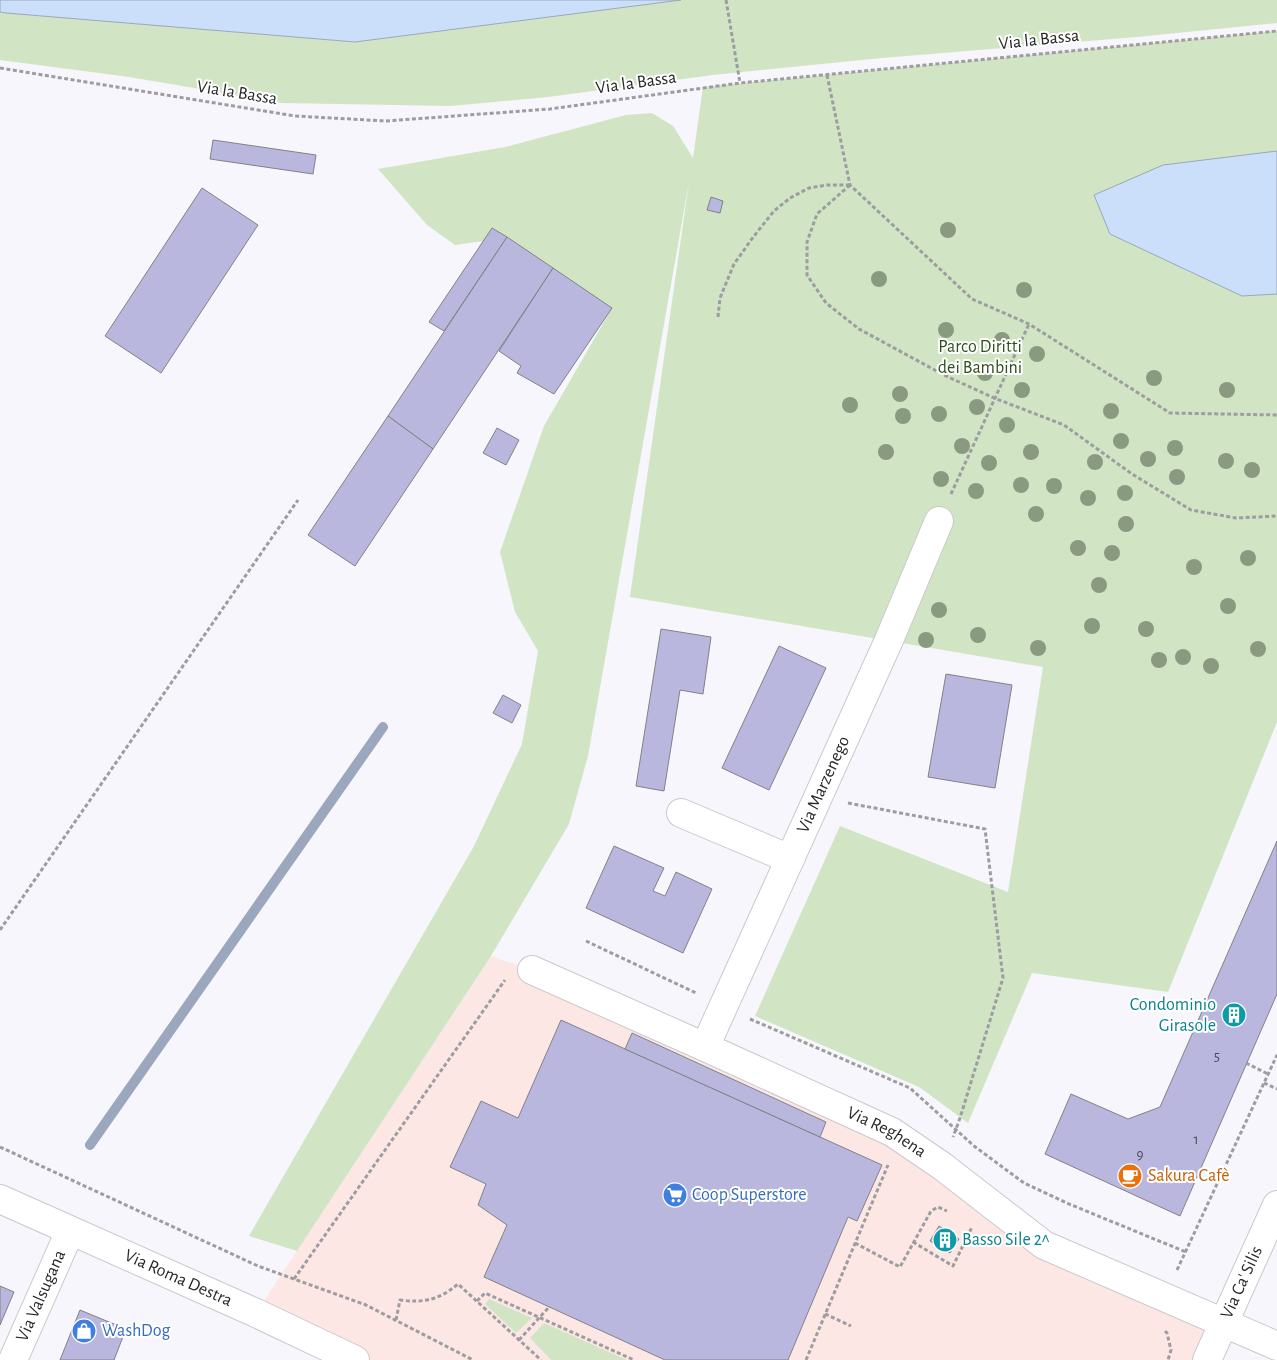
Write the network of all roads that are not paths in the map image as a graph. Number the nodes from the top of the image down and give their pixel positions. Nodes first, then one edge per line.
1 (943, 512) road end
2 (681, 813) dead end
3 (790, 859) junction
4 (532, 970) road end
5 (705, 1047) junction
6 (0, 1199) edge
7 (1277, 1205) edge
8 (70, 1231) junction
9 (1225, 1323) junction
10 (1277, 1346) edge
11 (13, 1360) edge
12 (355, 1360) edge
13 (1207, 1360) edge

1 - 3 street, Via Marzenego
2 - 3 street
3 - 5 street, Via Marzenego
4 - 5 street, Via Reghena
5 - 9 street, Via Reghena
6 - 8 street, Via Roma Destra
7 - 9 street, Via Ca' Silis
8 - 11 street, Via Valsugana
8 - 12 street, Via Roma Destra
9 - 10 street, Via Reghena
9 - 13 street, Via Ca' Silis

